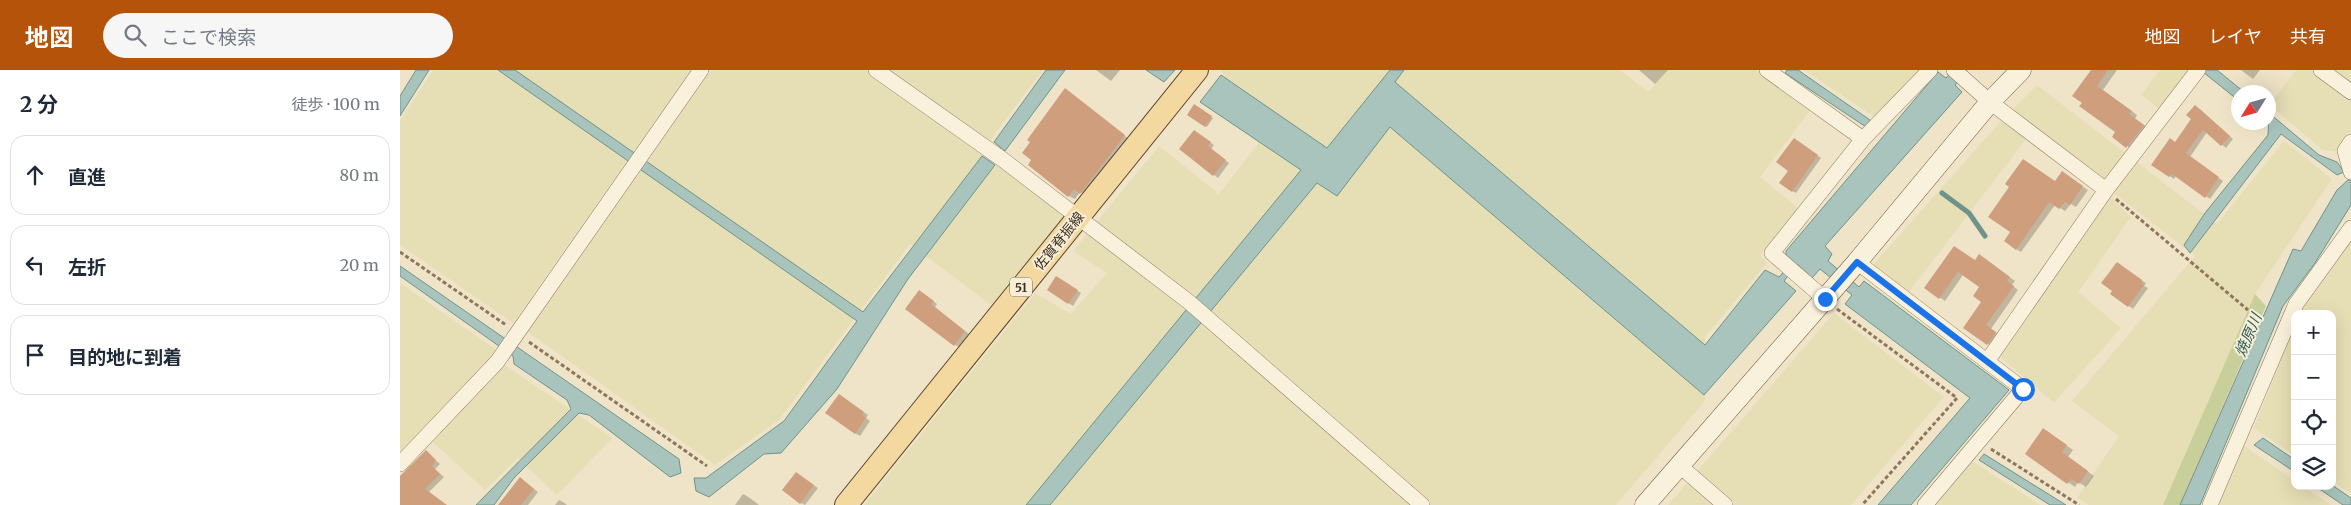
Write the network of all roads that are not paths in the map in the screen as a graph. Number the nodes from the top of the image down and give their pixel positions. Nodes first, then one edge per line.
1 (701, 70) edge
2 (876, 70) edge
3 (1197, 70) edge
4 (1930, 70) edge
5 (1954, 70) edge
6 (2021, 70) edge
7 (2198, 70) edge
8 (2321, 70) edge
9 (1771, 71) edge
10 (2351, 92) edge
11 (1990, 102) junction
12 (1863, 140) junction
13 (2351, 142) edge
14 (2351, 172) edge
15 (2106, 190) junction
16 (1078, 217) junction
17 (2351, 228) edge
18 (1857, 262) junction
19 (1825, 299) junction
20 (1988, 360) junction
21 (400, 464) edge
22 (1680, 466) junction
23 (846, 505) edge
24 (1422, 505) edge
25 (1645, 505) edge
26 (1725, 505) edge
27 (1925, 505) edge
28 (2210, 505) edge

1 - 21 street
2 - 16 street
3 - 16 main road, 佐賀脊振線 / 51
4 - 12 street
5 - 11 street
6 - 11 street
7 - 15 street
8 - 10 street
9 - 12 street
11 - 15 street
11 - 18 street
12 - 19 street
13 - 14 street
15 - 20 street
16 - 23 main road, 佐賀脊振線 / 51
16 - 24 street
17 - 28 street
18 - 19 street
18 - 20 street
19 - 22 street
20 - 27 street
22 - 25 street
22 - 26 street

